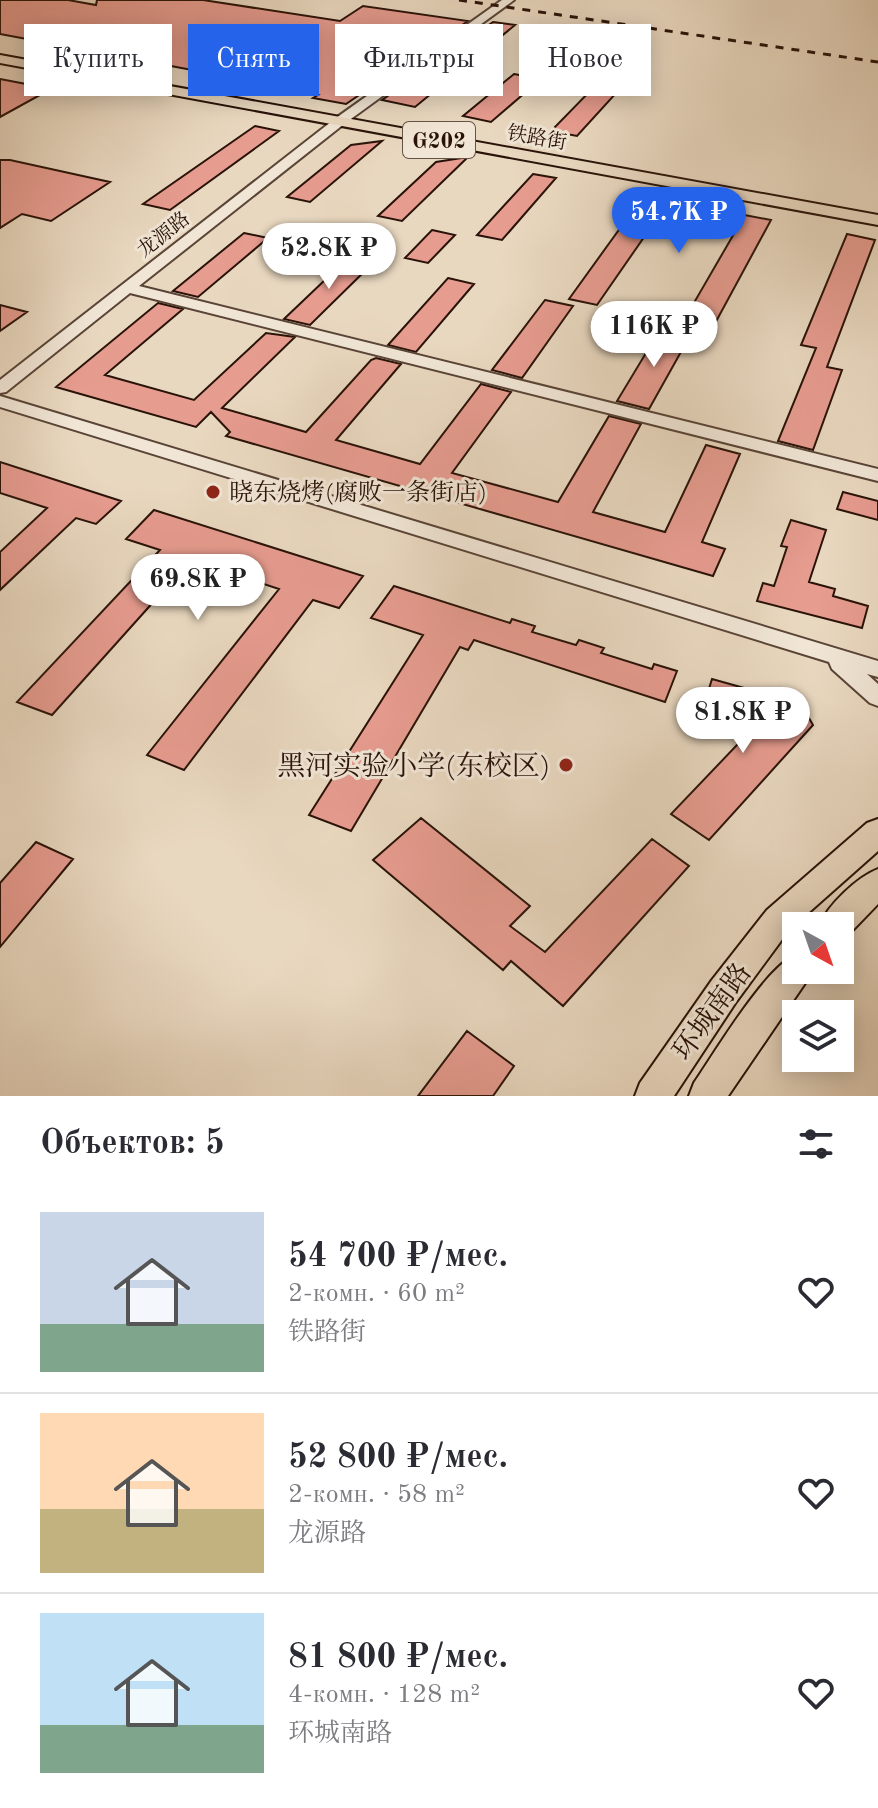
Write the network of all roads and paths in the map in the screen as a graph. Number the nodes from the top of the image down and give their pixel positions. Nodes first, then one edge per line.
1 (509, 0) edge
2 (0, 50) edge
3 (0, 59) edge
4 (347, 118) junction
5 (878, 209) edge
6 (878, 220) edge
7 (127, 288) junction
8 (0, 388) edge
9 (0, 401) edge
10 (878, 475) edge
11 (827, 653) junction
12 (878, 669) edge
13 (878, 697) edge
14 (878, 832) edge
15 (878, 883) edge
16 (849, 912) edge
17 (786, 984) edge
18 (653, 1096) edge
19 (707, 1096) edge

1 - 4 street, 龙源路
2 - 4 main road, 铁路街 / G202
3 - 4 main road, 铁路街 / G202
4 - 5 main road, 铁路街 / G202
4 - 6 main road, 铁路街 / G202
4 - 7 street, 龙源路
7 - 8 street, 龙源路
7 - 10 street
9 - 11 street
11 - 12 street
11 - 13 street
14 - 18 main road, 环城南路
15 - 16 main road
17 - 19 main road, 环城南路

